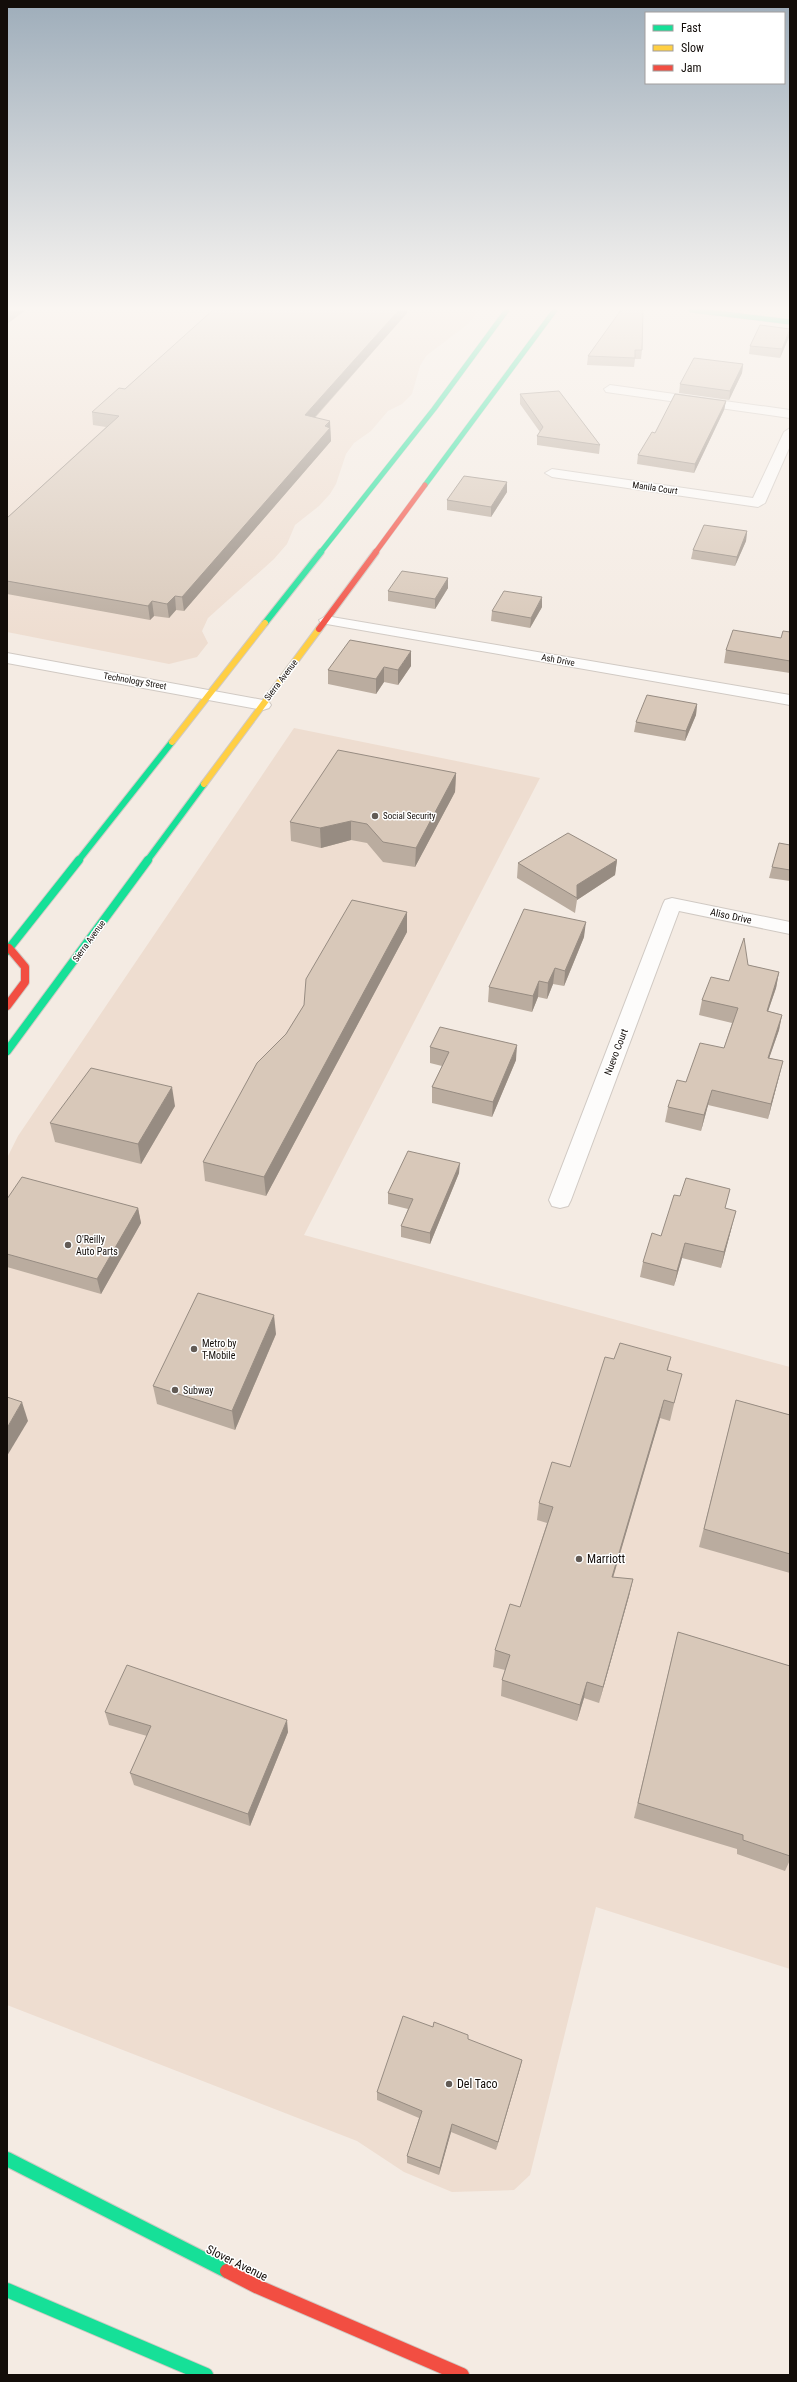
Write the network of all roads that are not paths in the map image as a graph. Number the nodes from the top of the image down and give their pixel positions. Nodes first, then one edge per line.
1 (424, 421) edge
2 (473, 421) edge
3 (790, 432) edge
4 (552, 474) dead end
5 (326, 620) junction
6 (7, 658) edge
7 (208, 695) junction
8 (790, 700) edge
9 (263, 705) junction
10 (672, 904) joint
11 (790, 928) edge
12 (8, 949) edge
13 (7, 1006) edge
14 (7, 1051) edge
15 (560, 1200) dead end
16 (7, 2159) edge
17 (7, 2290) edge
18 (206, 2375) edge
19 (462, 2375) edge

1 - 7 main road
2 - 5 main road, Sierra Avenue
3 - 4 street, Manila Court
5 - 8 street, Ash Drive
5 - 9 main road, Sierra Avenue
6 - 7 street, Technology Street
7 - 9 street, Technology Street
7 - 12 main road
9 - 14 main road, Sierra Avenue
10 - 11 street, Aliso Drive
10 - 15 street, Nuevo Court
12 - 13 main road
16 - 19 main road, Slover Avenue
17 - 18 main road

